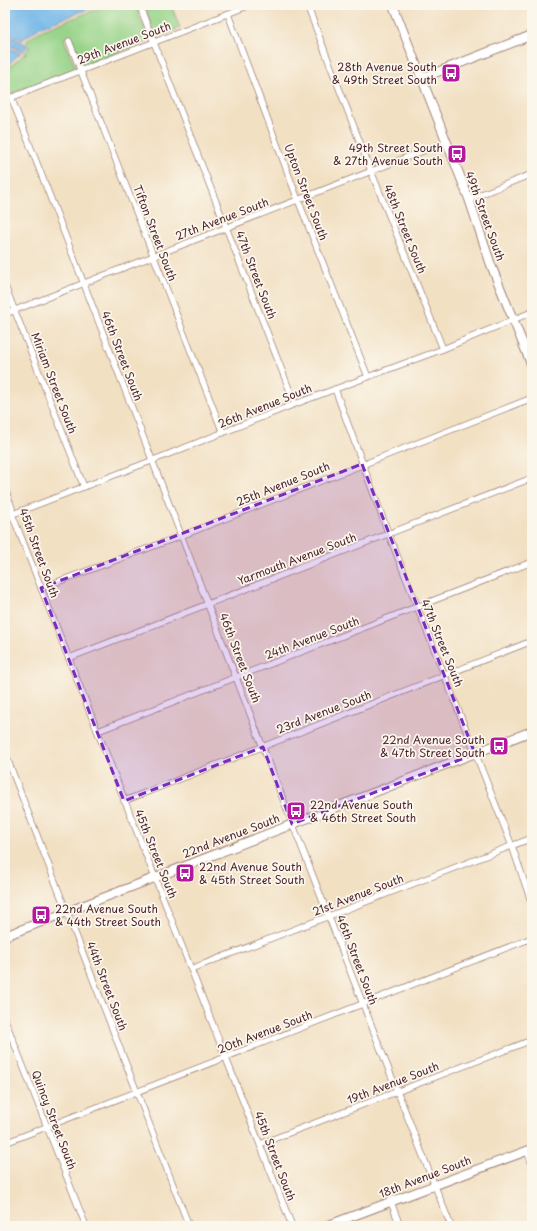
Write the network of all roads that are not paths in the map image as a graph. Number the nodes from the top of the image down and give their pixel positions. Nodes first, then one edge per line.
1 (141, 5) edge
2 (250, 5) edge
3 (307, 5) edge
4 (394, 5) edge
5 (228, 14) junction
6 (532, 35) edge
7 (69, 41) dead end
8 (154, 42) junction
9 (81, 71) junction
10 (422, 78) junction
11 (8, 99) edge
12 (446, 142) junction
13 (372, 171) junction
14 (532, 174) edge
15 (469, 199) junction
16 (298, 200) junction
17 (226, 227) junction
18 (154, 256) junction
19 (84, 284) junction
20 (5, 286) edge
21 (14, 310) junction
22 (532, 312) edge
23 (5, 314) edge
24 (513, 319) junction
25 (443, 348) junction
26 (532, 366) edge
27 (368, 376) junction
28 (334, 389) junction
29 (532, 398) edge
30 (295, 404) junction
31 (223, 433) junction
32 (152, 461) junction
33 (362, 464) junction
34 (532, 478) edge
35 (84, 487) junction
36 (5, 489) edge
37 (12, 514) junction
38 (5, 517) edge
39 (389, 535) junction
40 (181, 536) junction
41 (532, 562) edge
42 (41, 588) junction
43 (209, 604) junction
44 (418, 607) junction
45 (532, 641) edge
46 (69, 658) junction
47 (445, 675) junction
48 (236, 678) junction
49 (98, 730) junction
50 (532, 732) edge
51 (263, 746) junction
52 (5, 753) edge
53 (475, 754) junction
54 (124, 800) junction
55 (292, 824) junction
56 (532, 838) edge
57 (512, 846) junction
58 (155, 878) junction
59 (532, 904) edge
60 (67, 912) junction
61 (329, 917) junction
62 (5, 936) edge
63 (532, 938) edge
64 (191, 969) junction
65 (363, 1004) junction
66 (5, 1020) edge
67 (532, 1040) edge
68 (226, 1058) junction
69 (137, 1092) junction
70 (398, 1092) junction
71 (46, 1127) junction
72 (5, 1143) edge
73 (260, 1144) junction
74 (529, 1150) edge
75 (532, 1164) edge
76 (434, 1185) junction
77 (391, 1202) junction
78 (86, 1226) edge
79 (189, 1226) edge
80 (292, 1226) edge
81 (326, 1226) edge
82 (400, 1226) edge
83 (451, 1226) edge

1 - 8 street, 47th Street South
2 - 5 street, 29th Avenue South
3 - 13 street, 48th Street South
4 - 10 street, 49th Street South
5 - 8 street, 29th Avenue South
5 - 16 street, Upton Street South
6 - 10 street
7 - 9 street, Tifton Street South
8 - 9 street, 29th Avenue South
8 - 17 street, 47th Street South
9 - 11 street, 29th Avenue South
9 - 18 street, Tifton Street South
10 - 12 street, 49th Street South
11 - 19 street, 46th Street South
12 - 13 street, 27th Avenue South
12 - 15 street, 49th Street South
13 - 16 street, 27th Avenue South
13 - 25 street, 48th Street South
14 - 15 street
15 - 24 street, 49th Street South
16 - 17 street, 27th Avenue South
16 - 27 street, Upton Street South
17 - 18 street, 27th Avenue South
17 - 30 street, 47th Street South
18 - 19 street, 27th Avenue South
18 - 31 street, Tifton Street South
19 - 21 street, 27th Avenue South
19 - 32 street, 46th Street South
20 - 21 street, Miriam Street South
21 - 23 street, 27th Avenue South
21 - 35 street, Miriam Street South
22 - 24 street, 26th Avenue South
24 - 25 street, 26th Avenue South
24 - 26 street, 49th Street South
25 - 27 street, 26th Avenue South
27 - 28 street, 26th Avenue South
28 - 30 street, 26th Avenue South
28 - 33 street, 47th Street South
29 - 33 street, 25th Avenue South
30 - 31 street, 26th Avenue South
31 - 32 street, 26th Avenue South
32 - 35 street, 26th Avenue South
32 - 40 street, 46th Street South
33 - 39 street, 47th Street South
33 - 40 street, 25th Avenue South
34 - 39 street, Yarmouth Avenue South
35 - 37 street, 26th Avenue South
36 - 37 street, 45th Street South
37 - 38 street, 26th Avenue South
37 - 42 street, 45th Street South
39 - 43 street, Yarmouth Avenue South
39 - 44 street, 47th Street South
40 - 42 street, 25th Avenue South
40 - 43 street, 46th Street South
41 - 44 street, 24th Avenue South
42 - 46 street, 45th Street South
43 - 46 street, Yarmouth Avenue South
43 - 48 street, 46th Street South
44 - 47 street, 47th Street South
44 - 48 street, 24th Avenue South
45 - 47 street, 23rd Avenue South
46 - 49 street, 45th Street South
47 - 51 street, 23rd Avenue South
47 - 53 street, 47th Street South
48 - 49 street, 24th Avenue South
48 - 51 street, 46th Street South
49 - 54 street, 45th Street South
50 - 53 street, 22nd Avenue South
51 - 54 street, 23rd Avenue South
51 - 55 street, 46th Street South
52 - 60 street, 44th Street South
53 - 55 street, 22nd Avenue South
53 - 57 street, 47th Street South
54 - 58 street, 45th Street South
55 - 58 street, 22nd Avenue South
55 - 61 street, 46th Street South
56 - 57 street, 21st Avenue South
57 - 59 street, 47th Street South
57 - 61 street, 21st Avenue South
58 - 60 street, 22nd Avenue South
58 - 64 street, 45th Street South
60 - 62 street, 22nd Avenue South
60 - 69 street, 44th Street South
61 - 64 street, 21st Avenue South
61 - 65 street, 46th Street South
63 - 65 street, 20th Avenue South
64 - 68 street, 45th Street South
65 - 68 street, 20th Avenue South
65 - 70 street, 46th Street South
66 - 71 street, Quincy Street South
67 - 70 street, 19th Avenue South
68 - 69 street, 20th Avenue South
68 - 73 street, 45th Street South
69 - 71 street, 20th Avenue South
69 - 79 street, 44th Street South
70 - 73 street, 19th Avenue South
70 - 76 street, 46th Street South
71 - 72 street, 20th Avenue South
71 - 78 street, Quincy Street South
73 - 80 street, 45th Street South
74 - 75 street
74 - 76 street, 18th Avenue South
76 - 77 street, 18th Avenue South
76 - 83 street, 46th Street South
77 - 81 street, 18th Avenue South
77 - 82 street

